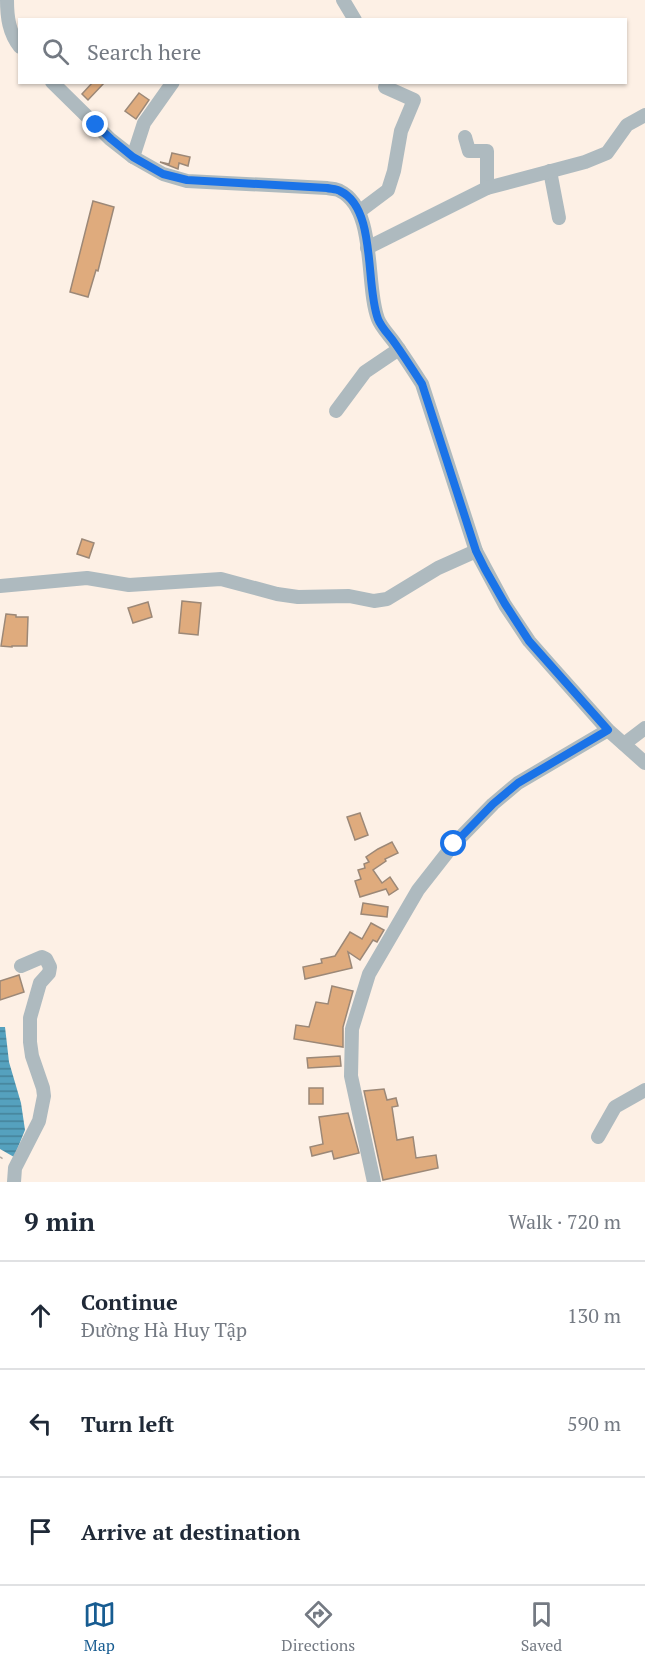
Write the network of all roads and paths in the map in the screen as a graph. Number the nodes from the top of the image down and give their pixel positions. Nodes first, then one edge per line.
1 (7, 0) edge
2 (343, 0) edge
3 (354, 18) edge
4 (4, 19) edge
5 (18, 43) edge
6 (54, 84) edge
7 (172, 84) edge
8 (387, 84) edge
9 (645, 116) edge
10 (465, 137) dead end
11 (133, 157) junction
12 (550, 171) junction
13 (487, 189) junction
14 (360, 211) junction
15 (559, 218) dead end
16 (367, 248) junction
17 (399, 349) junction
18 (336, 411) dead end
19 (476, 551) junction
20 (0, 586) edge
21 (645, 728) edge
22 (608, 730) junction
23 (624, 744) junction
24 (645, 763) edge
25 (21, 966) dead end
26 (645, 1090) edge
27 (598, 1137) dead end
28 (14, 1182) edge
29 (374, 1182) edge

1 - 4 street
2 - 3 street
4 - 5 street
6 - 11 street
7 - 11 street
8 - 14 street
9 - 12 street
10 - 13 street
11 - 14 street
12 - 13 street
12 - 15 street
13 - 16 street
14 - 16 street
16 - 17 street
17 - 18 street
17 - 19 street
19 - 20 street
19 - 22 street
21 - 23 street
22 - 23 street
22 - 29 street
23 - 24 street
25 - 28 street
26 - 27 street

